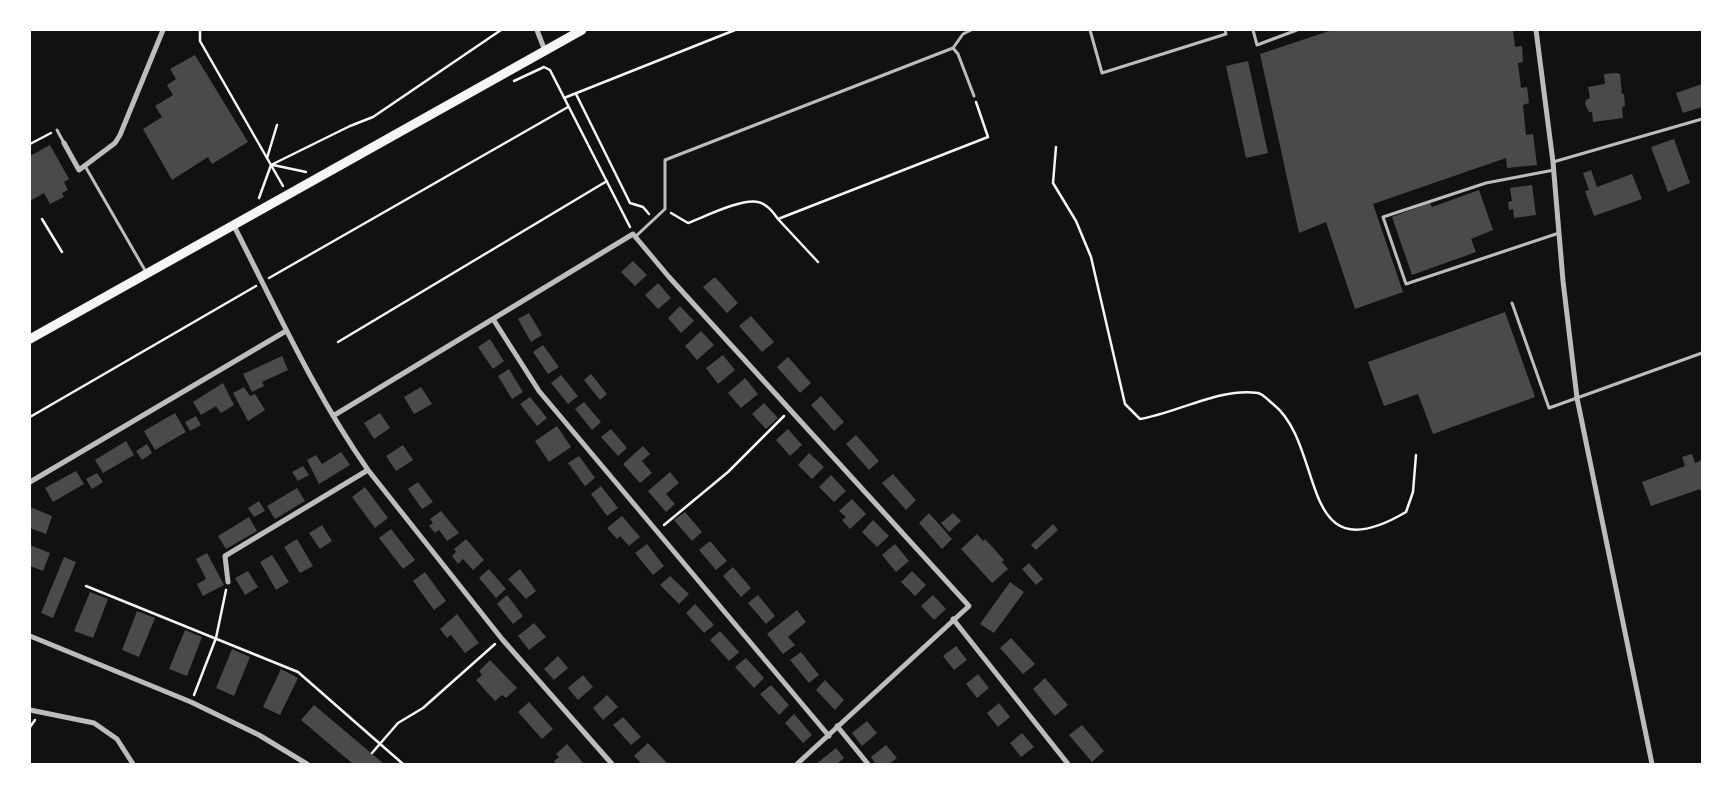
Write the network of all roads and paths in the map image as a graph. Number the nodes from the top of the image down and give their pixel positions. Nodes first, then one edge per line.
1 (163, 30) edge
2 (200, 30) edge
3 (501, 30) edge
4 (537, 30) edge
5 (582, 30) edge
6 (734, 30) edge
7 (971, 30) edge
8 (1090, 30) edge
9 (1225, 30) edge
10 (1252, 30) edge
11 (1297, 30) edge
12 (1536, 30) edge
13 (954, 48) junction
14 (545, 51) junction
15 (508, 71) junction
16 (576, 94) junction
17 (974, 96) joint
18 (564, 98) junction
19 (568, 107) junction
20 (1702, 119) edge
21 (277, 125) dead end
22 (57, 130) joint
23 (64, 143) joint
24 (30, 144) edge
25 (1056, 147) dead end
26 (267, 158) junction
27 (1553, 162) junction
28 (271, 165) junction
29 (86, 166) junction
30 (1554, 170) junction
31 (307, 172) dead end
32 (608, 181) junction
33 (283, 186) dead end
34 (258, 200) dead end
35 (665, 209) junction
36 (42, 219) dead end
37 (778, 219) junction
38 (654, 220) junction
39 (233, 224) junction
40 (1559, 233) junction
41 (634, 236) junction
42 (62, 252) dead end
43 (818, 262) dead end
44 (147, 273) junction
45 (262, 282) junction
46 (1512, 303) dead end
47 (493, 319) junction
48 (286, 331) junction
49 (30, 339) edge
50 (338, 342) dead end
51 (1702, 353) edge
52 (1577, 398) junction
53 (790, 410) junction
54 (333, 416) junction
55 (30, 417) edge
56 (1416, 455) dead end
57 (368, 470) junction
58 (30, 482) edge
59 (658, 530) junction
60 (228, 582) joint
61 (86, 586) dead end
62 (953, 619) junction
63 (30, 636) edge
64 (216, 638) junction
65 (502, 638) junction
66 (191, 702) junction
67 (30, 710) edge
68 (837, 726) junction
69 (829, 736) junction
70 (380, 744) junction
71 (372, 753) dead end
72 (133, 764) edge
73 (307, 764) edge
74 (403, 764) edge
75 (612, 764) edge
76 (797, 764) edge
77 (868, 764) edge
78 (1068, 764) edge
79 (1652, 764) edge

1 - 29 street
2 - 26 path
3 - 28 path
4 - 14 street
5 - 14 main road
6 - 16 path
7 - 13 lane
8 - 9 lane
10 - 11 lane
12 - 27 street
13 - 17 lane
13 - 35 lane
14 - 15 main road
15 - 18 path
15 - 39 main road
16 - 18 path
16 - 38 path
17 - 37 path
18 - 19 path
19 - 32 path
19 - 45 path
20 - 27 lane
21 - 26 path
22 - 23 lane
22 - 24 path
23 - 29 street
25 - 56 path
26 - 28 path
27 - 30 street
28 - 31 path
28 - 33 path
28 - 34 path
29 - 44 lane
30 - 40 street
30 - 40 lane
32 - 41 path
32 - 50 path
35 - 37 path
35 - 38 lane
36 - 42 path
37 - 43 path
38 - 41 lane
39 - 44 main road
39 - 45 street
40 - 52 street
41 - 47 street
41 - 53 street
44 - 49 main road
45 - 48 street
45 - 55 path
46 - 52 lane
47 - 54 street
47 - 59 street
48 - 54 street
48 - 58 street
51 - 52 lane
52 - 79 street
53 - 59 path
53 - 62 street
54 - 57 street
57 - 60 street
57 - 65 street
59 - 69 street
60 - 64 path
61 - 64 path
62 - 68 street
62 - 78 street
63 - 66 street
64 - 66 path
64 - 70 path
65 - 70 path
65 - 75 street
66 - 73 street
67 - 72 street
68 - 69 street
68 - 77 street
69 - 76 street
70 - 71 path
70 - 74 path

